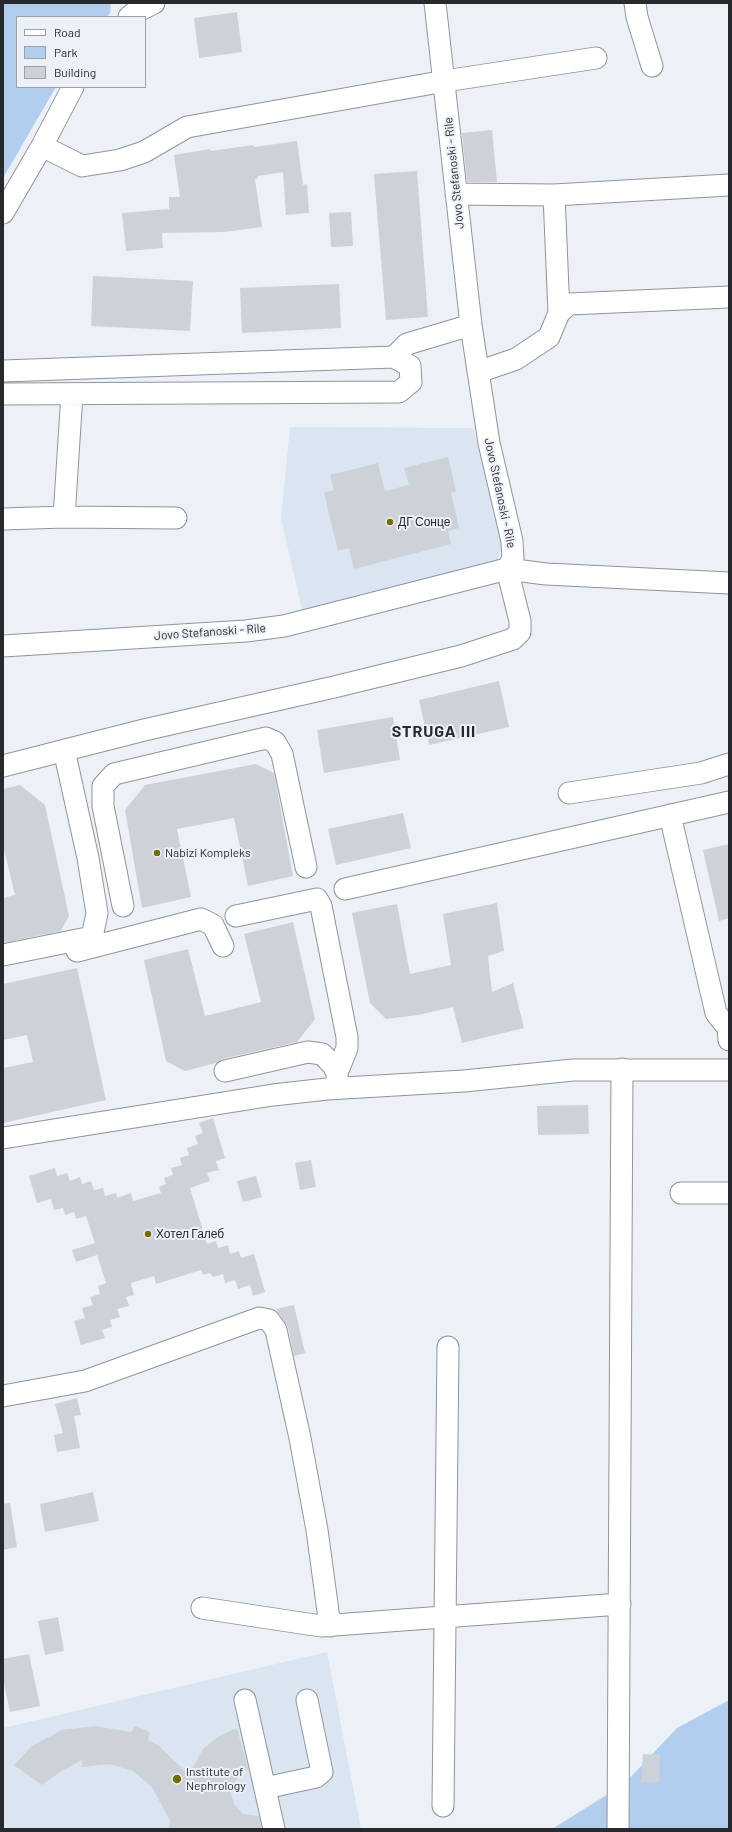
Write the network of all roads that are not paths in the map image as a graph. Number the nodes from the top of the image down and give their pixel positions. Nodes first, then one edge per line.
1 (154, 3) edge
2 (435, 3) edge
3 (635, 3) edge
4 (130, 16) edge
5 (596, 58) dead end
6 (652, 66) dead end
7 (445, 81) junction
8 (72, 88) edge
9 (42, 146) junction
10 (729, 185) edge
11 (456, 194) junction
12 (554, 196) junction
13 (3, 213) edge
14 (729, 297) edge
15 (559, 313) junction
16 (471, 325) junction
17 (394, 357) junction
18 (3, 370) edge
19 (478, 372) junction
20 (3, 394) edge
21 (72, 394) junction
22 (64, 517) junction
23 (176, 518) dead end
24 (3, 519) edge
25 (507, 569) junction
26 (729, 584) edge
27 (3, 646) edge
28 (182, 721) junction
29 (64, 750) junction
30 (188, 755) junction
31 (729, 764) edge
32 (3, 766) edge
33 (569, 793) dead end
34 (729, 802) edge
35 (670, 815) junction
36 (306, 867) dead end
37 (345, 888) dead end
38 (123, 906) dead end
39 (236, 916) dead end
40 (223, 946) dead end
41 (3, 955) edge
42 (3, 970) edge
43 (729, 1040) edge
44 (622, 1069) junction
45 (729, 1070) edge
46 (226, 1071) dead end
47 (337, 1081) junction
48 (3, 1138) edge
49 (681, 1193) dead end
50 (729, 1193) edge
51 (448, 1347) dead end
52 (3, 1396) edge
53 (620, 1604) junction
54 (202, 1608) dead end
55 (444, 1617) junction
56 (330, 1626) junction
57 (245, 1700) dead end
58 (307, 1700) dead end
59 (265, 1788) junction
60 (443, 1806) dead end
61 (274, 1829) edge
62 (618, 1829) edge

1 - 4 street
2 - 7 street, Jovo Stefanoski - Rile
3 - 6 street
5 - 7 street
7 - 9 street
7 - 11 street, Jovo Stefanoski - Rile
8 - 9 street
9 - 13 street
10 - 12 street
11 - 12 street
11 - 16 street, Jovo Stefanoski - Rile
12 - 15 street
14 - 15 street
15 - 19 street
16 - 17 street
16 - 19 street, Jovo Stefanoski - Rile
17 - 18 street
17 - 21 street
19 - 25 street, Jovo Stefanoski - Rile
20 - 21 street
21 - 22 street
22 - 23 street
22 - 24 street
25 - 26 street
25 - 27 street, Jovo Stefanoski - Rile
25 - 28 street
28 - 29 street
28 - 30 street
29 - 32 street
29 - 41 street
30 - 36 street
30 - 38 street
31 - 33 street
34 - 35 street
35 - 37 street
35 - 43 street
39 - 47 street
40 - 42 street
44 - 45 street
44 - 47 street
44 - 53 street
46 - 47 street
47 - 48 street
49 - 50 street
51 - 55 street
52 - 56 street
53 - 55 street
53 - 62 street
54 - 56 street
55 - 56 street
55 - 60 street
57 - 59 street
58 - 59 street
59 - 61 street

